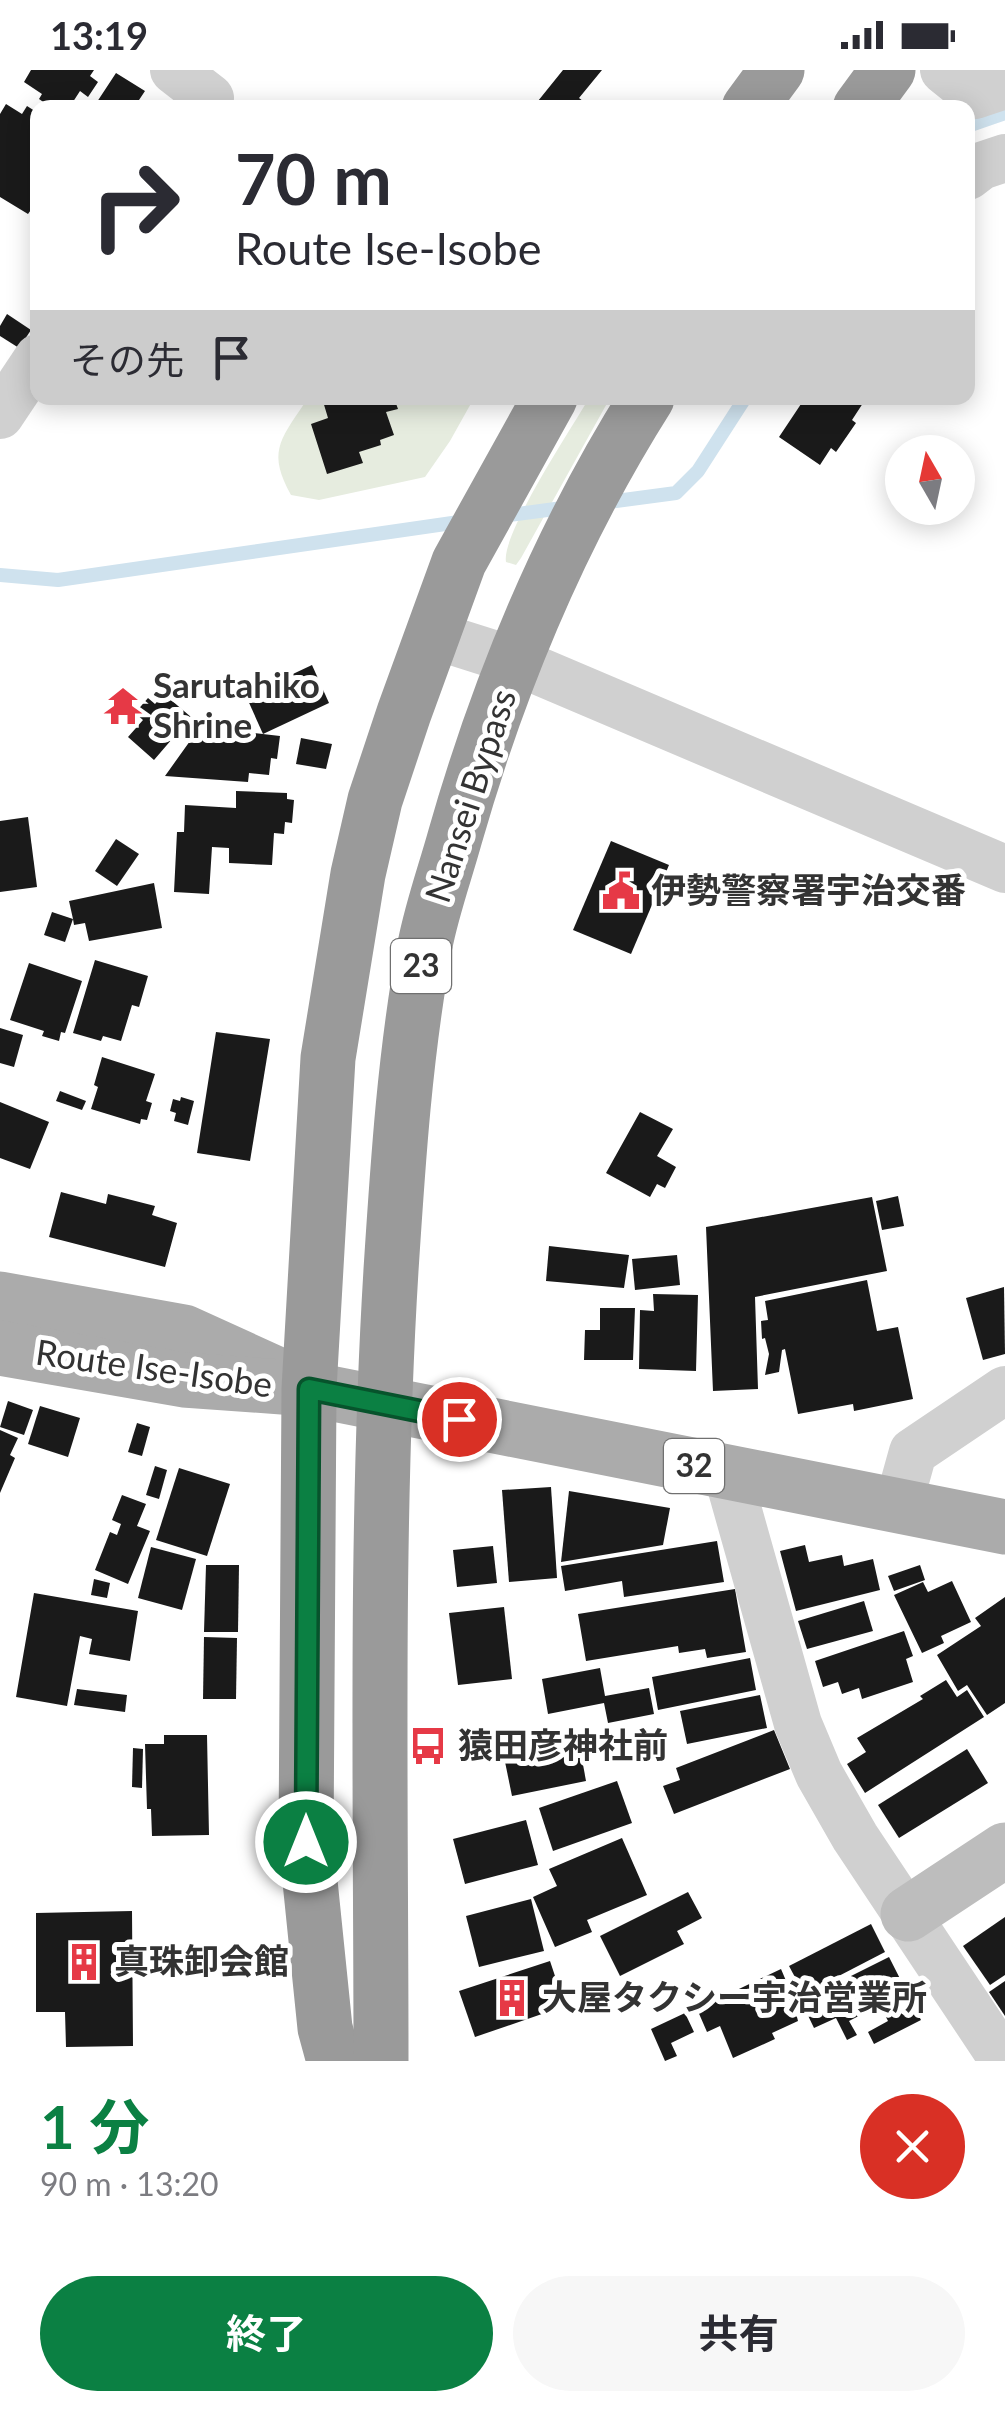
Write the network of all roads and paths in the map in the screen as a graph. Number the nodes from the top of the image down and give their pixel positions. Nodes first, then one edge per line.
1 (777, 70) edge
2 (888, 70) edge
3 (944, 70) edge
4 (1005, 85) edge
5 (755, 100) edge
6 (866, 100) edge
7 (1005, 158) edge
8 (975, 171) edge
9 (30, 370) edge
10 (546, 405) edge
11 (643, 405) edge
12 (0, 415) edge
13 (430, 634) junction
14 (514, 661) junction
15 (1005, 869) edge
16 (0, 1299) edge
17 (0, 1348) edge
18 (309, 1389) junction
19 (1005, 1390) edge
20 (382, 1404) junction
21 (727, 1472) junction
22 (898, 1506) junction
23 (1005, 1527) edge
24 (1005, 1850) edge
25 (908, 1914) junction
26 (334, 2061) edge
27 (380, 2061) edge
28 (1004, 2061) edge

1 - 5 highway
2 - 6 highway
3 - 4 street
7 - 8 street
9 - 12 street
10 - 13 highway, 23
11 - 14 highway, Nansei Bypass / 23
13 - 14 street
13 - 18 highway, 23
14 - 15 street
14 - 20 highway, Nansei Bypass / 23
16 - 18 main road, Route Ise-Isobe / 32
17 - 18 main road, Route Ise-Isobe / 32
18 - 20 main road, Route Ise-Isobe / 32
18 - 26 highway, 23
19 - 22 street
20 - 21 main road, Route Ise-Isobe / 32
20 - 27 highway, 23
21 - 22 main road, Route Ise-Isobe / 32
21 - 25 street
22 - 23 main road, Route Ise-Isobe / 32
24 - 25 street
25 - 28 street

